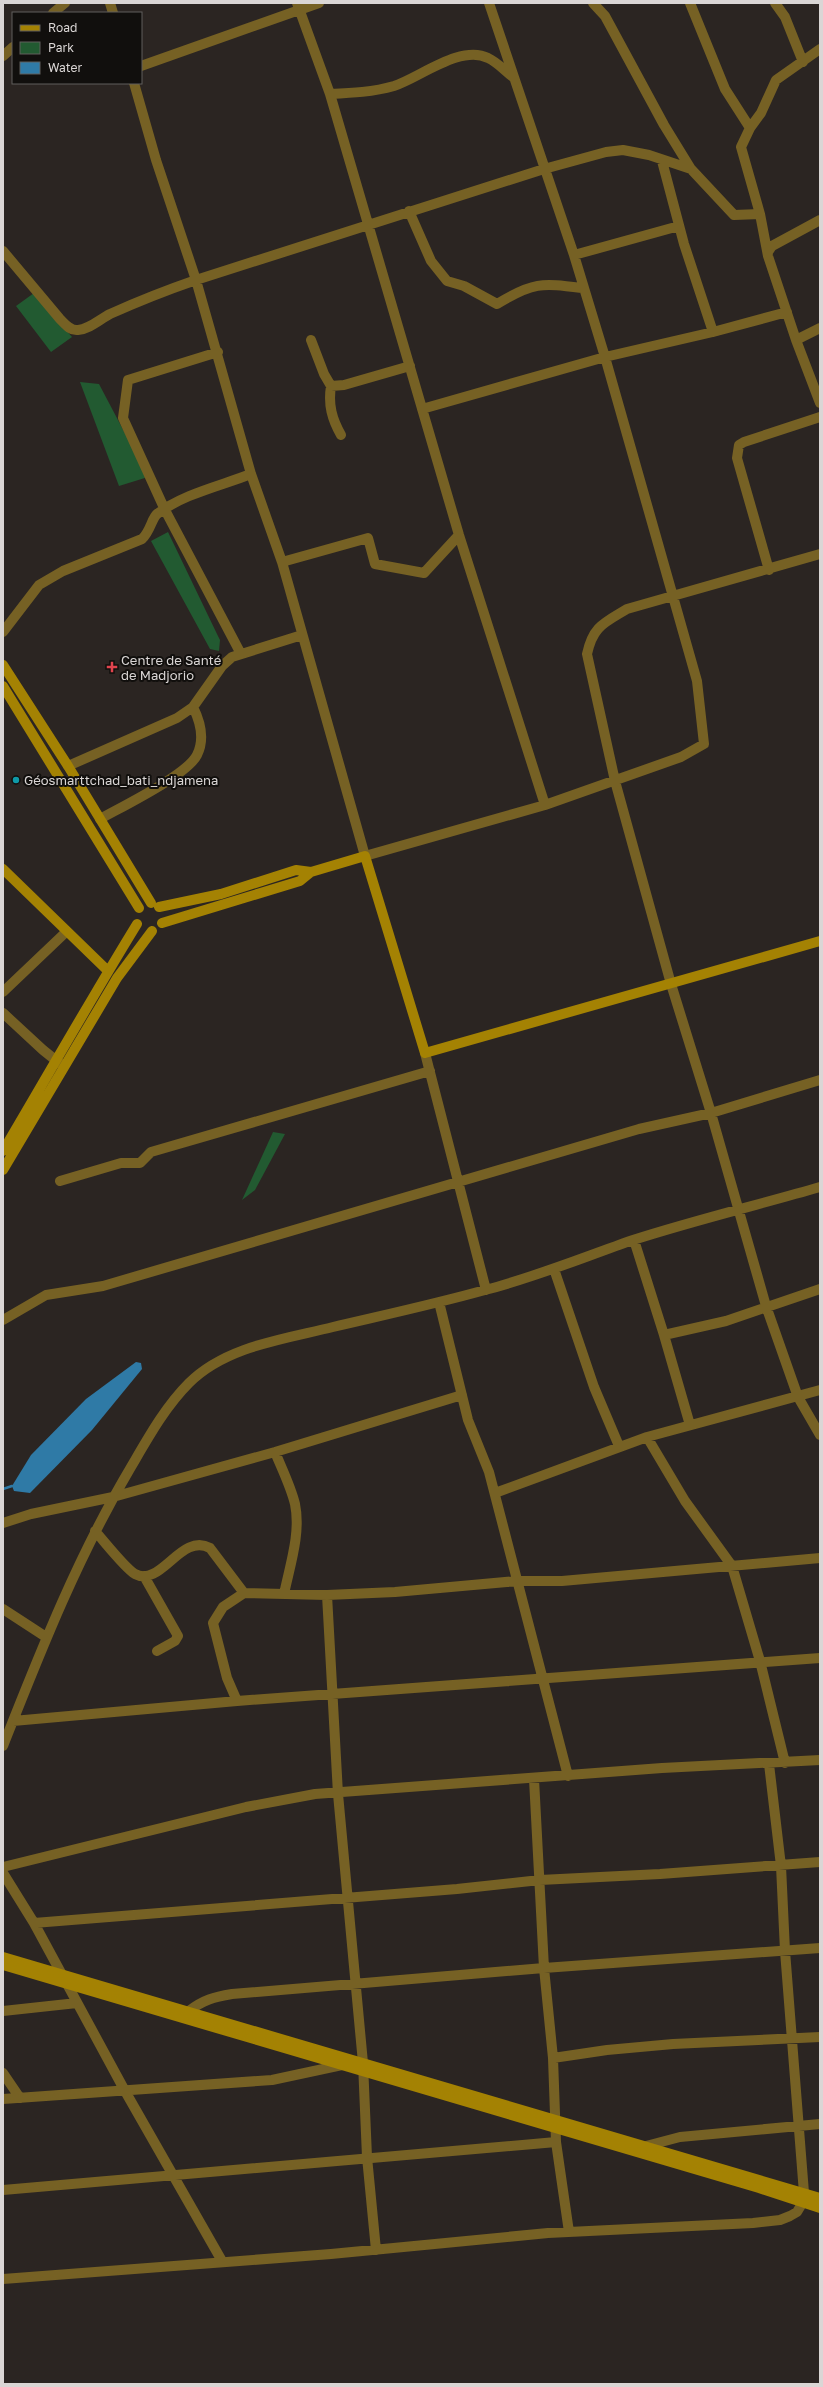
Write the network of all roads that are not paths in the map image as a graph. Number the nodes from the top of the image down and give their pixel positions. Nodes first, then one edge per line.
1 (65, 3) edge
2 (319, 3) edge
3 (489, 3) edge
4 (593, 3) edge
5 (690, 3) edge
6 (775, 3) edge
7 (298, 7) edge
8 (54, 12) edge
9 (12, 48) edge
10 (820, 49) edge
11 (3, 56) edge
12 (803, 62) junction
13 (142, 66) edge
14 (513, 77) junction
15 (134, 84) edge
16 (330, 94) junction
17 (750, 128) junction
18 (662, 161) junction
19 (544, 169) junction
20 (691, 169) junction
21 (409, 211) junction
22 (760, 214) junction
23 (820, 220) edge
24 (368, 224) junction
25 (679, 226) junction
26 (3, 250) edge
27 (768, 252) junction
28 (574, 255) junction
29 (196, 280) junction
30 (582, 288) junction
31 (786, 312) junction
32 (820, 328) edge
33 (713, 332) junction
34 (312, 340) dead end
35 (796, 340) junction
36 (218, 352) junction
37 (605, 357) junction
38 (410, 366) junction
39 (331, 386) junction
40 (820, 403) edge
41 (422, 409) junction
42 (820, 417) edge
43 (341, 435) dead end
44 (251, 474) junction
45 (165, 510) junction
46 (459, 535) junction
47 (820, 554) edge
48 (282, 562) junction
49 (769, 570) junction
50 (673, 595) junction
51 (3, 632) edge
52 (302, 635) junction
53 (241, 654) junction
54 (3, 666) edge
55 (3, 686) edge
56 (193, 707) junction
57 (68, 766) junction
58 (614, 781) junction
59 (545, 804) junction
60 (100, 819) junction
61 (365, 856) junction
62 (3, 869) edge
63 (310, 872) junction
64 (155, 905) junction
65 (139, 908) junction
66 (162, 923) junction
67 (137, 924) junction
68 (152, 931) junction
69 (66, 932) junction
70 (820, 941) edge
71 (108, 971) junction
72 (671, 984) junction
73 (3, 992) edge
74 (3, 1013) edge
75 (425, 1053) junction
76 (56, 1061) junction
77 (65, 1067) junction
78 (430, 1072) junction
79 (820, 1080) edge
80 (711, 1113) junction
81 (3, 1151) edge
82 (3, 1170) edge
83 (60, 1181) dead end
84 (458, 1182) junction
85 (820, 1187) edge
86 (739, 1210) junction
87 (634, 1240) junction
88 (554, 1269) junction
89 (820, 1289) edge
90 (486, 1290) junction
91 (438, 1302) junction
92 (766, 1306) junction
93 (3, 1320) edge
94 (664, 1335) junction
95 (820, 1390) edge
96 (462, 1395) junction
97 (798, 1397) junction
98 (690, 1425) junction
99 (820, 1435) edge
100 (647, 1438) junction
101 (619, 1446) junction
102 (276, 1452) junction
103 (494, 1493) junction
104 (113, 1497) junction
105 (3, 1523) edge
106 (95, 1531) junction
107 (820, 1558) edge
108 (732, 1566) junction
109 (144, 1576) junction
110 (517, 1581) junction
111 (244, 1593) junction
112 (284, 1594) junction
113 (327, 1595) junction
114 (3, 1609) edge
115 (46, 1637) junction
116 (157, 1651) dead end
117 (820, 1658) edge
118 (760, 1661) junction
119 (543, 1677) junction
120 (333, 1694) junction
121 (237, 1701) junction
122 (13, 1721) junction
123 (3, 1746) edge
124 (820, 1760) edge
125 (785, 1763) junction
126 (769, 1764) junction
127 (568, 1776) junction
128 (534, 1779) junction
129 (338, 1794) junction
130 (820, 1862) edge
131 (781, 1866) junction
132 (3, 1867) edge
133 (3, 1873) edge
134 (540, 1880) junction
135 (348, 1897) junction
136 (34, 1923) junction
137 (820, 1948) edge
138 (785, 1951) junction
139 (3, 1957) edge
140 (3, 1965) edge
141 (544, 1968) junction
142 (61, 1974) junction
143 (67, 1984) junction
144 (355, 1984) junction
145 (77, 2003) junction
146 (189, 2011) junction
147 (3, 2012) edge
148 (820, 2037) edge
149 (792, 2039) junction
150 (553, 2058) junction
151 (342, 2065) junction
152 (363, 2067) junction
153 (3, 2073) edge
154 (125, 2091) junction
155 (20, 2098) junction
156 (3, 2099) edge
157 (556, 2124) junction
158 (820, 2124) edge
159 (800, 2125) junction
160 (556, 2142) junction
161 (646, 2146) junction
162 (367, 2158) junction
163 (173, 2175) junction
164 (3, 2190) edge
165 (804, 2198) junction
166 (820, 2198) edge
167 (820, 2208) edge
168 (569, 2232) junction
169 (376, 2250) junction
170 (222, 2261) junction
171 (3, 2279) edge

1 - 8 street
2 - 7 street
3 - 14 street
4 - 20 street
5 - 17 street
6 - 12 street
7 - 13 street
7 - 16 street
9 - 11 street
10 - 12 street
12 - 17 street
14 - 16 street
14 - 19 street
15 - 29 street
16 - 24 street
17 - 22 street
18 - 19 street
18 - 20 street
18 - 25 street
19 - 21 street
19 - 28 street
20 - 22 street
21 - 24 street
21 - 30 street
22 - 27 street
23 - 27 street
24 - 29 street
24 - 38 street
25 - 28 street
25 - 33 street
26 - 29 street
27 - 31 street
28 - 30 street
29 - 36 street
30 - 37 street
31 - 33 street
31 - 35 street
32 - 35 street
33 - 37 street
34 - 39 street
35 - 40 street
36 - 44 street
36 - 45 street
37 - 41 street
37 - 50 street
38 - 39 street
38 - 41 street
39 - 43 street
41 - 46 street
42 - 49 street
44 - 45 street
44 - 48 street
45 - 51 street
45 - 53 street
46 - 48 street
46 - 59 street
47 - 49 street
48 - 52 street
49 - 50 street
50 - 58 street
50 - 58 street
52 - 53 street
52 - 61 street
53 - 56 street
54 - 57 street
55 - 65 street
56 - 57 street
56 - 60 street
57 - 60 street
58 - 59 street
58 - 72 street
59 - 61 street
60 - 64 street
61 - 63 street
61 - 75 street
62 - 69 street
63 - 64 street
63 - 66 street
64 - 65 street
64 - 66 street
65 - 67 street
66 - 68 street
67 - 68 street
67 - 71 street
68 - 77 street
69 - 71 street
69 - 73 street
70 - 72 street
71 - 76 street
72 - 75 street
72 - 80 street
74 - 76 street
75 - 78 street
76 - 77 street
76 - 81 street
77 - 82 street
78 - 83 street
78 - 84 street
79 - 80 street
80 - 84 street
80 - 86 street
84 - 90 street
84 - 93 street
85 - 86 street
86 - 87 street
86 - 92 street
87 - 88 street
87 - 94 street
88 - 90 street
88 - 101 street
89 - 92 street
90 - 91 street
91 - 96 street
91 - 104 street
92 - 94 street
92 - 97 street
94 - 98 street
95 - 97 street
96 - 102 street
96 - 103 street
97 - 98 street
97 - 99 street
98 - 100 street
100 - 101 street
100 - 108 street
101 - 103 street
102 - 104 street
102 - 112 street
103 - 110 street
104 - 105 street
104 - 106 street
106 - 109 street
106 - 115 street
107 - 108 street
108 - 110 street
108 - 118 street
109 - 111 street
109 - 116 street
110 - 113 street
110 - 119 street
111 - 112 street
111 - 121 street
112 - 113 street
113 - 120 street
114 - 115 street
115 - 122 street
117 - 118 street
118 - 119 street
118 - 125 street
119 - 120 street
119 - 127 street
120 - 121 street
120 - 129 street
121 - 122 street
122 - 123 street
124 - 125 street
125 - 126 street
126 - 127 street
126 - 131 street
127 - 128 street
128 - 129 street
128 - 134 street
129 - 132 street
129 - 135 street
130 - 131 street
131 - 134 street
131 - 138 street
133 - 136 street
134 - 135 street
134 - 141 street
135 - 136 street
135 - 144 street
136 - 142 street
137 - 138 street
138 - 141 street
138 - 149 street
139 - 142 street
140 - 143 street
141 - 144 street
141 - 150 street
142 - 143 street
142 - 146 street
143 - 145 street
143 - 151 street
144 - 146 street
144 - 152 street
145 - 147 street
145 - 154 street
146 - 152 street
148 - 149 street
149 - 150 street
149 - 159 street
150 - 157 street
151 - 152 street
151 - 154 street
152 - 157 street
152 - 162 street
153 - 155 street
154 - 155 street
154 - 163 street
155 - 156 street
157 - 160 street
157 - 161 street
157 - 165 street
158 - 159 street
159 - 161 street
159 - 165 street
160 - 162 street
160 - 168 street
161 - 165 street
162 - 163 street
162 - 169 street
163 - 164 street
163 - 170 street
165 - 166 street
165 - 167 street
165 - 168 street
168 - 169 street
169 - 170 street
170 - 171 street

